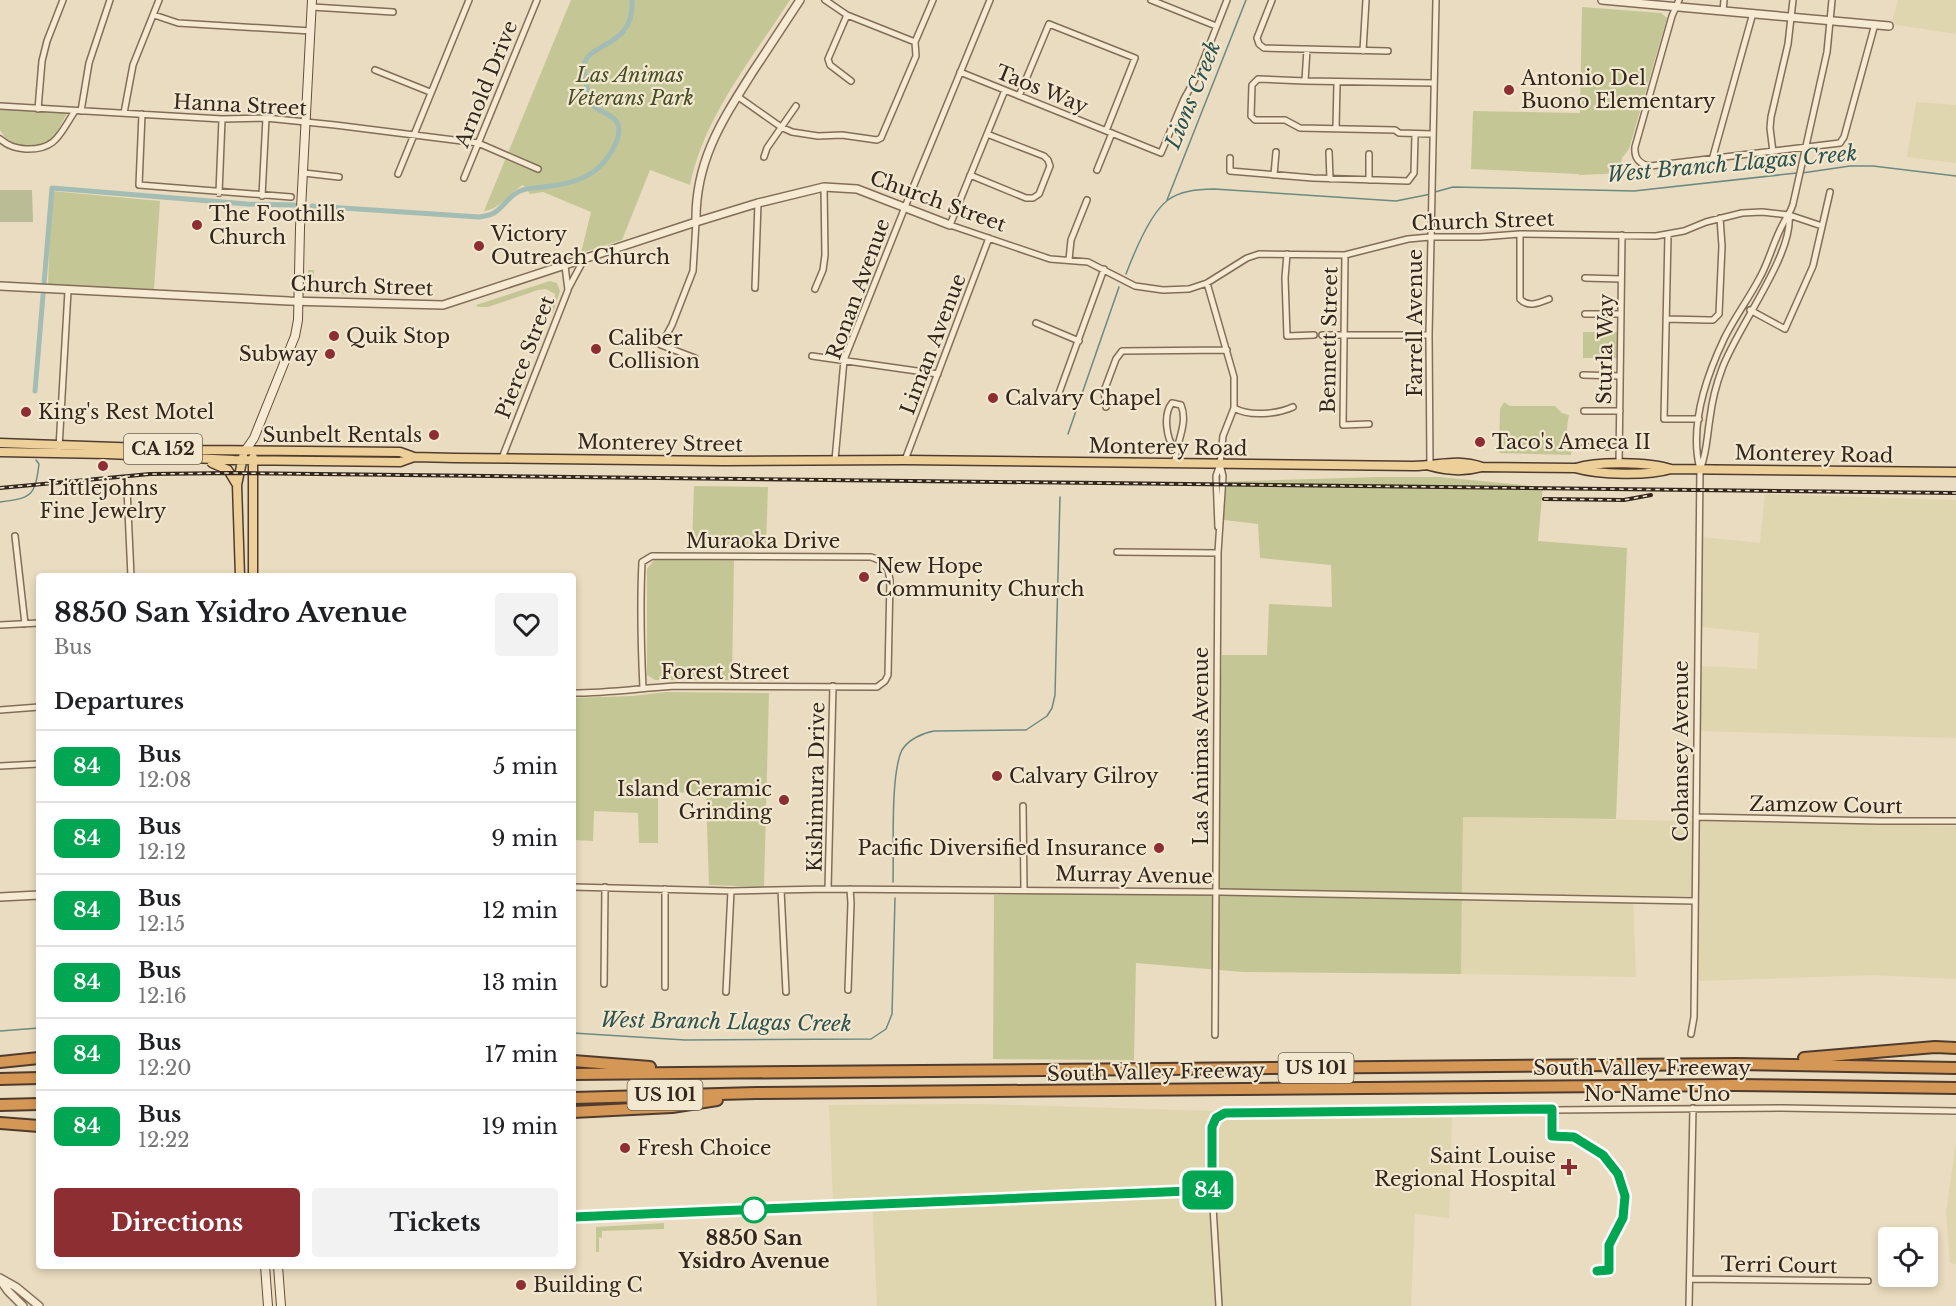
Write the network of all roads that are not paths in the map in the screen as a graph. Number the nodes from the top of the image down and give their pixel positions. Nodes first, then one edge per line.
1 (63, 0) edge
2 (110, 0) edge
3 (159, 0) edge
4 (469, 0) edge
5 (537, 0) edge
6 (800, 0) edge
7 (825, 0) edge
8 (933, 0) edge
9 (990, 0) edge
10 (1151, 0) edge
11 (1227, 0) edge
12 (1272, 0) edge
13 (1366, 0) edge
14 (1436, 0) edge
15 (1602, 0) edge
16 (1724, 0) edge
17 (1793, 0) edge
18 (1832, 0) edge
19 (1677, 3) edge
20 (312, 4) edge
21 (1723, 10) junction
22 (393, 12) dead end
23 (1753, 13) junction
24 (154, 15) junction
25 (847, 15) junction
26 (1791, 16) junction
27 (1831, 19) junction
28 (1875, 24) junction
29 (1216, 26) junction
30 (1889, 26) dead end
31 (311, 31) junction
32 (915, 42) junction
33 (1307, 49) junction
34 (1364, 51) junction
35 (1388, 51) dead end
36 (375, 70) dead end
37 (960, 72) junction
38 (851, 81) dead end
39 (1305, 81) junction
40 (1337, 83) junction
41 (1434, 83) junction
42 (1005, 90) junction
43 (430, 92) junction
44 (737, 96) junction
45 (1019, 96) junction
46 (0, 106) edge
47 (796, 106) dead end
48 (38, 109) junction
49 (78, 111) junction
50 (124, 113) junction
51 (142, 114) junction
52 (266, 118) junction
53 (222, 119) junction
54 (306, 123) junction
55 (782, 127) junction
56 (1336, 128) junction
57 (1106, 131) junction
58 (1112, 133) junction
59 (987, 134) junction
60 (1432, 134) junction
61 (415, 135) junction
62 (1415, 135) junction
63 (0, 139) edge
64 (478, 143) junction
65 (1806, 148) junction
66 (1275, 152) dead end
67 (1329, 152) dead end
68 (1773, 152) junction
69 (1370, 154) dead end
70 (764, 157) dead end
71 (1230, 158) dead end
72 (1712, 160) junction
73 (538, 169) dead end
74 (1097, 170) dead end
75 (304, 173) junction
76 (398, 174) dead end
77 (1274, 175) junction
78 (970, 176) junction
79 (339, 177) dead end
80 (464, 178) dead end
81 (1330, 179) junction
82 (1369, 180) junction
83 (824, 187) junction
84 (1830, 192) dead end
85 (219, 193) junction
86 (262, 196) junction
87 (291, 197) dead end
88 (1087, 200) dead end
89 (758, 203) junction
90 (904, 207) junction
91 (1790, 215) junction
92 (1719, 218) junction
93 (696, 222) junction
94 (950, 225) junction
95 (1822, 226) junction
96 (1520, 234) junction
97 (1622, 235) junction
98 (1668, 235) junction
99 (1430, 237) junction
100 (989, 238) junction
101 (1287, 254) junction
102 (1345, 255) junction
103 (584, 259) junction
104 (1069, 260) junction
105 (566, 266) junction
106 (1104, 269) junction
107 (1585, 278) dead end
108 (1621, 279) junction
109 (1207, 283) junction
110 (0, 286) edge
111 (755, 288) dead end
112 (815, 289) dead end
113 (568, 290) junction
114 (68, 291) junction
115 (1549, 299) dead end
116 (298, 301) junction
117 (1743, 306) junction
118 (1751, 311) junction
119 (1585, 314) dead end
120 (1621, 314) junction
121 (1666, 319) junction
122 (1036, 323) dead end
123 (1314, 335) dead end
124 (1322, 335) dead end
125 (1344, 335) junction
126 (1429, 335) junction
127 (1079, 341) junction
128 (1227, 350) junction
129 (812, 356) dead end
130 (695, 358) dead end
131 (844, 360) junction
132 (938, 374) junction
133 (1584, 375) dead end
134 (1620, 376) junction
135 (1059, 393) dead end
136 (1106, 407) dead end
137 (1293, 407) dead end
138 (1234, 408) junction
139 (1584, 411) dead end
140 (1620, 411) junction
141 (1699, 419) junction
142 (1369, 424) dead end
143 (0, 443) edge
144 (1584, 447) dead end
145 (1619, 447) junction
146 (59, 449) junction
147 (1175, 449) junction
148 (0, 452) edge
149 (250, 454) junction
150 (502, 458) junction
151 (196, 459) junction
152 (242, 460) junction
153 (835, 460) junction
154 (905, 460) junction
155 (1175, 463) junction
156 (1220, 464) junction
157 (1619, 465) junction
158 (1430, 466) junction
159 (1575, 468) junction
160 (1671, 469) junction
161 (1700, 469) junction
162 (1956, 472) edge
163 (237, 485) junction
164 (127, 489) dead end
165 (15, 536) dead end
166 (1117, 552) dead end
167 (1218, 553) junction
168 (131, 573) edge
169 (240, 573) edge
170 (254, 573) edge
171 (36, 623) edge
172 (25, 624) junction
173 (0, 625) edge
174 (833, 686) junction
175 (878, 687) joint
176 (643, 688) junction
177 (576, 693) edge
178 (36, 707) edge
179 (0, 710) edge
180 (36, 764) edge
181 (0, 766) edge
182 (1023, 806) dead end
183 (1696, 817) junction
184 (1956, 821) edge
185 (576, 887) edge
186 (605, 887) junction
187 (665, 889) junction
188 (828, 889) junction
189 (850, 889) junction
190 (781, 890) junction
191 (1024, 890) junction
192 (731, 891) junction
193 (1215, 892) junction
194 (36, 895) edge
195 (0, 897) edge
196 (1695, 901) junction
197 (604, 984) dead end
198 (665, 987) dead end
199 (848, 990) dead end
200 (726, 992) dead end
201 (786, 992) dead end
202 (1691, 1034) dead end
203 (1215, 1035) dead end
204 (1956, 1048) edge
205 (36, 1058) edge
206 (576, 1061) edge
207 (0, 1062) edge
208 (1692, 1065) junction
209 (1956, 1068) edge
210 (677, 1073) junction
211 (576, 1074) edge
212 (0, 1078) edge
213 (36, 1078) edge
214 (1956, 1088) edge
215 (756, 1093) junction
216 (576, 1098) edge
217 (36, 1104) edge
218 (0, 1105) edge
219 (1693, 1108) junction
220 (1956, 1111) edge
221 (576, 1112) edge
222 (0, 1123) edge
223 (36, 1126) edge
224 (1212, 1190) junction
225 (576, 1217) edge
226 (265, 1269) edge
227 (278, 1269) edge
228 (0, 1279) edge
229 (1690, 1280) junction
230 (1868, 1281) dead end
231 (23, 1306) edge
232 (39, 1306) edge
233 (268, 1306) edge
234 (281, 1306) edge
235 (1219, 1306) edge
236 (1689, 1306) edge

1 - 48 street
2 - 49 street
3 - 24 street
4 - 43 street
5 - 64 street, Arnold Drive
6 - 44 street
7 - 25 street
8 - 32 street
9 - 37 street, Ronan Avenue
10 - 29 street
11 - 29 street
12 - 33 street
13 - 34 street
14 - 41 street, Farrell Avenue
15 - 19 street
16 - 21 street
17 - 26 street
18 - 27 street, Cohansey Avenue
19 - 21 street
19 - 72 street
20 - 22 street
20 - 31 main road
21 - 23 street
23 - 26 street
23 - 72 street
24 - 31 street
24 - 50 street
25 - 32 street
25 - 38 street
26 - 27 street
26 - 68 street
27 - 28 street
27 - 65 street, Cohansey Avenue
28 - 30 street
28 - 65 street
29 - 58 street, Taos Way
31 - 54 main road
32 - 55 street
33 - 34 street
33 - 39 street
34 - 35 street
36 - 43 street
37 - 42 street, Taos Way
37 - 90 street, Ronan Avenue
39 - 40 street
39 - 56 street
40 - 41 street
40 - 56 street
41 - 60 street, Farrell Avenue
42 - 45 street, Taos Way
42 - 59 street
43 - 61 street
44 - 55 street
44 - 93 street
45 - 57 street, Taos Way
45 - 57 street
46 - 48 street, Hanna Street
47 - 55 street
48 - 49 street, Hanna Street
49 - 50 street, Hanna Street
49 - 63 street
50 - 51 street, Hanna Street
51 - 53 street, Hanna Street
51 - 85 street
52 - 53 street, Hanna Street
52 - 54 street, Hanna Street
52 - 86 street
53 - 85 street
54 - 61 street, Hanna Street
54 - 75 main road
55 - 70 street
56 - 62 street
57 - 58 street, Taos Way
58 - 74 street
59 - 78 street
59 - 78 street
60 - 62 street
60 - 99 street, Farrell Avenue
61 - 64 street, Hanna Street
61 - 76 street
62 - 82 street
64 - 73 street, Hanna Street
64 - 80 street, Arnold Drive
65 - 68 street
65 - 91 street, Cohansey Avenue
66 - 77 street
67 - 81 street
68 - 72 street
69 - 82 street
71 - 77 street
75 - 79 street
75 - 116 main road
77 - 81 street
78 - 94 street
81 - 82 street
83 - 89 street, Church Street
83 - 90 street, Church Street
83 - 112 street
84 - 95 street
85 - 86 street
86 - 87 street
88 - 104 street
89 - 93 street, Church Street
89 - 111 street
90 - 94 street, Church Street
90 - 131 street, Ronan Avenue
91 - 92 street, Church Street
91 - 95 street, Church Street
91 - 117 street, Cohansey Avenue
91 - 118 street, Cohansey Avenue
92 - 98 street, Church Street
92 - 121 street
93 - 103 street, Church Street
93 - 130 street
94 - 100 street, Church Street
95 - 118 street
96 - 97 street, Church Street
96 - 99 street, Church Street
96 - 115 street
97 - 98 street, Church Street
97 - 108 street, Sturla Way
98 - 121 street
99 - 102 street, Church Street
99 - 126 street, Farrell Avenue
100 - 104 street, Church Street
100 - 132 street, Liman Avenue
101 - 102 street, Church Street
101 - 109 street, Church Street
101 - 123 street
102 - 125 street, Bennett Street
103 - 105 street, Church Street
103 - 113 street
104 - 106 street, Church Street
105 - 113 street, Pierce Street
105 - 116 street, Church Street
106 - 109 street, Church Street
106 - 127 street
107 - 108 street
108 - 120 street, Sturla Way
109 - 128 street
110 - 114 street, Church Street
113 - 150 street, Pierce Street
114 - 116 street, Church Street
114 - 146 street
116 - 149 main road
117 - 118 street
117 - 141 street, Cohansey Avenue
118 - 161 street, Cohansey Avenue
119 - 120 street
120 - 134 street, Sturla Way
121 - 141 street
122 - 127 street
124 - 125 street
125 - 126 street
125 - 142 street, Bennett Street
126 - 158 street, Farrell Avenue
127 - 135 street
128 - 136 street
128 - 138 street
129 - 131 street
131 - 132 street
131 - 153 street, Ronan Avenue
132 - 154 street, Liman Avenue
133 - 134 street
134 - 140 street, Sturla Way
137 - 138 street
138 - 156 street, Las Animas Avenue
139 - 140 street
140 - 145 street, Sturla Way
141 - 161 street, Cohansey Avenue
143 - 146 main road, Monterey Street / CA 152
144 - 145 street
145 - 157 street, Sturla Way
146 - 148 main road, Monterey Street / CA 152
146 - 149 main road, Monterey Street / CA 152
146 - 151 main road, Monterey Street / CA 152
147 - 147 street
147 - 155 street
149 - 150 main road, Monterey Street
149 - 152 main road
149 - 170 main road
150 - 153 main road, Monterey Street
151 - 152 main road, Monterey Street
151 - 163 main road
152 - 163 main road
153 - 154 main road, Monterey Street
154 - 155 main road, Monterey Road
155 - 156 main road, Monterey Road
156 - 158 main road, Monterey Road
156 - 167 street, Las Animas Avenue
157 - 159 main road, Monterey Road
157 - 160 main road, Monterey Road
158 - 159 main road, Monterey Road
159 - 160 main road, Monterey Road
160 - 161 main road, Monterey Road
161 - 162 main road, Monterey Road
161 - 183 street, Cohansey Avenue
163 - 169 main road
164 - 168 street
165 - 172 street
166 - 167 street
167 - 193 street, Las Animas Avenue
171 - 172 street
172 - 173 street
174 - 175 street, Forest Street
174 - 176 street, Forest Street
174 - 188 street, Kishimura Drive
175 - 176 street, Muraoka Drive
176 - 177 street, Forest Street
178 - 179 street
180 - 181 street
182 - 191 street
183 - 184 street, Zamzow Court
183 - 196 street, Cohansey Avenue
185 - 186 street, Murray Avenue
186 - 187 street, Murray Avenue
186 - 197 street
187 - 192 street, Murray Avenue
187 - 198 street
188 - 189 street, Murray Avenue
188 - 190 street, Murray Avenue
189 - 191 street, Murray Avenue
189 - 199 street
190 - 192 street, Murray Avenue
190 - 201 street
191 - 193 street, Murray Avenue
192 - 200 street
193 - 196 street, Murray Avenue
193 - 203 street, Las Animas Avenue
194 - 195 street
196 - 202 street, Cohansey Avenue
204 - 208 highway
205 - 207 highway
206 - 210 highway
208 - 209 highway, South Valley Freeway / US 101
208 - 210 highway, South Valley Freeway / US 101
210 - 211 highway, South Valley Freeway / US 101
212 - 213 highway
214 - 215 highway, South Valley Freeway / US 101
215 - 216 highway, South Valley Freeway / US 101
215 - 221 highway
217 - 218 highway
219 - 220 street, No Name Uno
219 - 224 street, No Name Uno
219 - 229 street
222 - 223 highway
224 - 225 street
224 - 235 street
226 - 233 main road
227 - 234 main road
228 - 231 street
228 - 232 street
229 - 230 street, Terri Court
229 - 236 street

